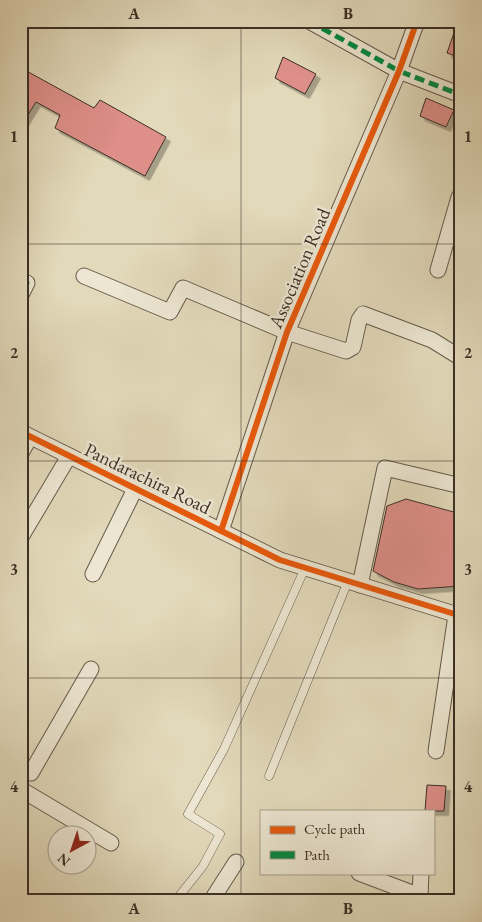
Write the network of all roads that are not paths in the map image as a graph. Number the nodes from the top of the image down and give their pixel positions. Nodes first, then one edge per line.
1 (309, 21) edge
2 (417, 21) edge
3 (399, 70) junction
4 (461, 95) edge
5 (461, 195) edge
6 (438, 270) dead end
7 (84, 276) dead end
8 (21, 280) edge
9 (21, 295) edge
10 (287, 332) junction
11 (461, 358) edge
12 (26, 435) edge
13 (21, 453) edge
14 (69, 456) junction
15 (461, 486) edge
16 (135, 489) junction
17 (221, 531) junction
18 (21, 537) edge
19 (305, 568) junction
20 (94, 574) dead end
21 (354, 583) junction
22 (458, 616) edge
23 (91, 669) dead end
24 (436, 751) dead end
25 (26, 770) edge
26 (269, 776) dead end
27 (22, 791) edge
28 (111, 843) dead end
29 (236, 862) dead end
30 (361, 874) edge
31 (421, 874) edge
32 (419, 899) edge
33 (176, 900) edge
34 (210, 901) edge

1 - 3 street
2 - 3 street, Association Road
3 - 4 street
3 - 10 street, Association Road
5 - 6 street
7 - 10 street
8 - 9 street
10 - 11 street
10 - 17 street, Association Road
12 - 13 street
12 - 14 street, Pandarachira Road
14 - 16 street, Pandarachira Road
14 - 18 street
15 - 21 street
16 - 17 street, Pandarachira Road
16 - 20 street
17 - 19 street, Pandarachira Road
19 - 21 street, Pandarachira Road
19 - 33 lane
21 - 22 street, Pandarachira Road
21 - 26 lane
22 - 24 street
23 - 25 street
25 - 27 street
27 - 28 street
29 - 34 street
30 - 32 street
31 - 32 street

